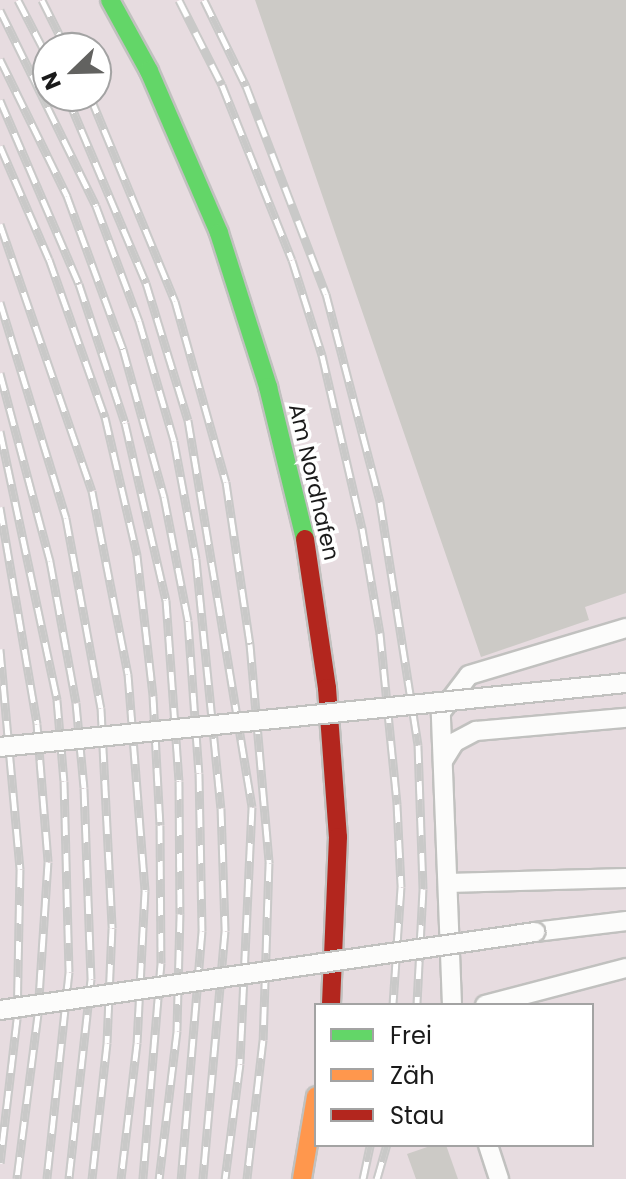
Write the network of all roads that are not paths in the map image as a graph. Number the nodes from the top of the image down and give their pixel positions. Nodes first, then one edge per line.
1 (110, 0) edge
2 (626, 628) edge
3 (626, 683) edge
4 (626, 718) edge
5 (0, 747) edge
6 (443, 761) junction
7 (626, 878) edge
8 (448, 883) junction
9 (626, 921) edge
10 (626, 968) edge
11 (331, 1003) edge
12 (452, 1003) edge
13 (493, 1003) edge
14 (0, 1010) edge
15 (314, 1108) edge
16 (489, 1147) edge
17 (302, 1179) edge
18 (499, 1179) edge

1 - 11 main road, Am Nordhafen
2 - 6 lane
3 - 5 lane, bridge
4 - 6 lane
6 - 8 lane
7 - 8 lane
8 - 12 lane
9 - 14 lane, bridge
10 - 13 lane
15 - 17 main road
16 - 18 lane

